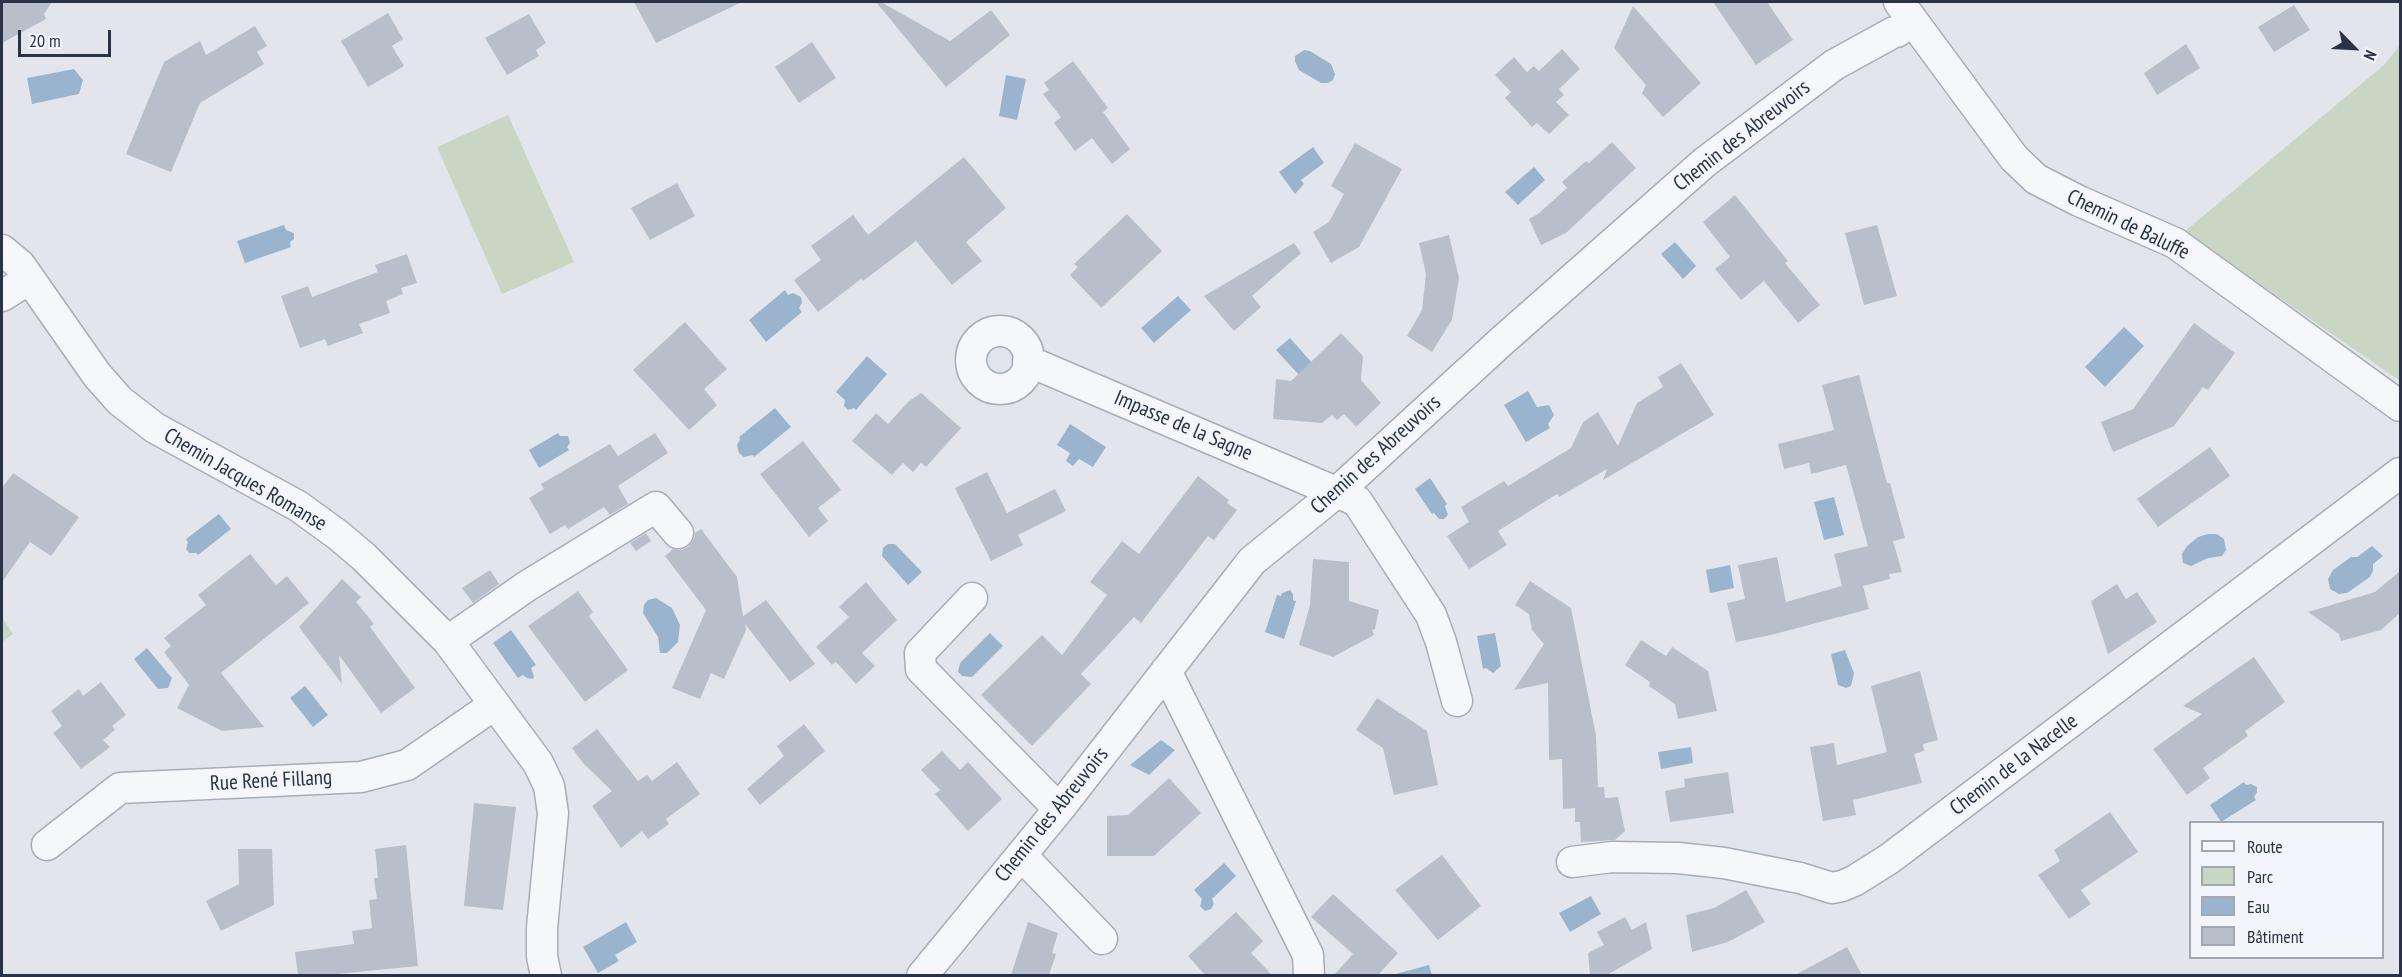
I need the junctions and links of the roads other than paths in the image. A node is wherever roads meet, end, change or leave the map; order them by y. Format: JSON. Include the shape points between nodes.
{"nodes":[{"id":1,"x":1906,"y":11,"type":"edge"},
{"id":2,"x":2,"y":250,"type":"edge"},
{"id":3,"x":29,"y":279,"type":"junction"},
{"id":4,"x":2,"y":296,"type":"edge"},
{"id":5,"x":1028,"y":361,"type":"dead end"},
{"id":6,"x":2400,"y":406,"type":"edge"},
{"id":7,"x":2400,"y":473,"type":"edge"},
{"id":8,"x":1337,"y":492,"type":"junction"},
{"id":9,"x":678,"y":533,"type":"dead end"},
{"id":10,"x":972,"y":598,"type":"dead end"},
{"id":11,"x":448,"y":641,"type":"junction"},
{"id":12,"x":1166,"y":671,"type":"junction"},
{"id":13,"x":1457,"y":700,"type":"dead end"},
{"id":14,"x":494,"y":705,"type":"junction"},
{"id":15,"x":1059,"y":809,"type":"junction"},
{"id":16,"x":47,"y":845,"type":"dead end"},
{"id":17,"x":1021,"y":855,"type":"junction"},
{"id":18,"x":1572,"y":862,"type":"dead end"},
{"id":19,"x":1102,"y":939,"type":"dead end"},
{"id":20,"x":546,"y":975,"type":"edge"},
{"id":21,"x":922,"y":975,"type":"edge"},
{"id":22,"x":1309,"y":975,"type":"edge"}],
"edges":[{"from":1,"to":6,"type":"street","name":"Chemin de Baluffe","via":[[2014,158],[2036,179],[2175,243]]},
{"from":1,"to":8,"type":"street","name":"Chemin des Abreuvoirs","via":[[1897,32],[1834,65],[1705,162]]},
{"from":2,"to":3,"type":"street","name":"Chemin Jacques Romanse"},
{"from":3,"to":4,"type":"street"},
{"from":3,"to":11,"type":"street","name":"Chemin Jacques Romanse","via":[[120,401],[155,428],[298,506],[338,535]]},
{"from":5,"to":8,"type":"street","name":"Impasse de la Sagne"},
{"from":7,"to":18,"type":"street","name":"Chemin de la Nacelle","via":[[1889,859],[1854,881],[1832,888],[1724,863],[1678,858],[1612,857]]},
{"from":8,"to":12,"type":"street","name":"Chemin des Abreuvoirs","via":[[1252,561]]},
{"from":8,"to":13,"type":"street","name":"Impasse de la Sagne","via":[[1357,501],[1431,615]]},
{"from":9,"to":11,"type":"street","via":[[656,507],[527,586]]},
{"from":10,"to":15,"type":"street","via":[[920,653],[921,669]]},
{"from":11,"to":14,"type":"street","name":"Chemin Jacques Romanse"},
{"from":12,"to":15,"type":"street","name":"Chemin des Abreuvoirs"},
{"from":12,"to":22,"type":"street","via":[[1308,956]]},
{"from":14,"to":16,"type":"street","name":"Rue René Fillang","via":[[407,765],[361,777],[120,788]]},
{"from":14,"to":20,"type":"street","name":"Chemin Jacques Romanse","via":[[538,763],[549,786],[553,813],[542,928]]},
{"from":15,"to":17,"type":"street","name":"Chemin des Abreuvoirs"},
{"from":17,"to":19,"type":"street"},
{"from":17,"to":21,"type":"street","name":"Chemin des Abreuvoirs"}]}
